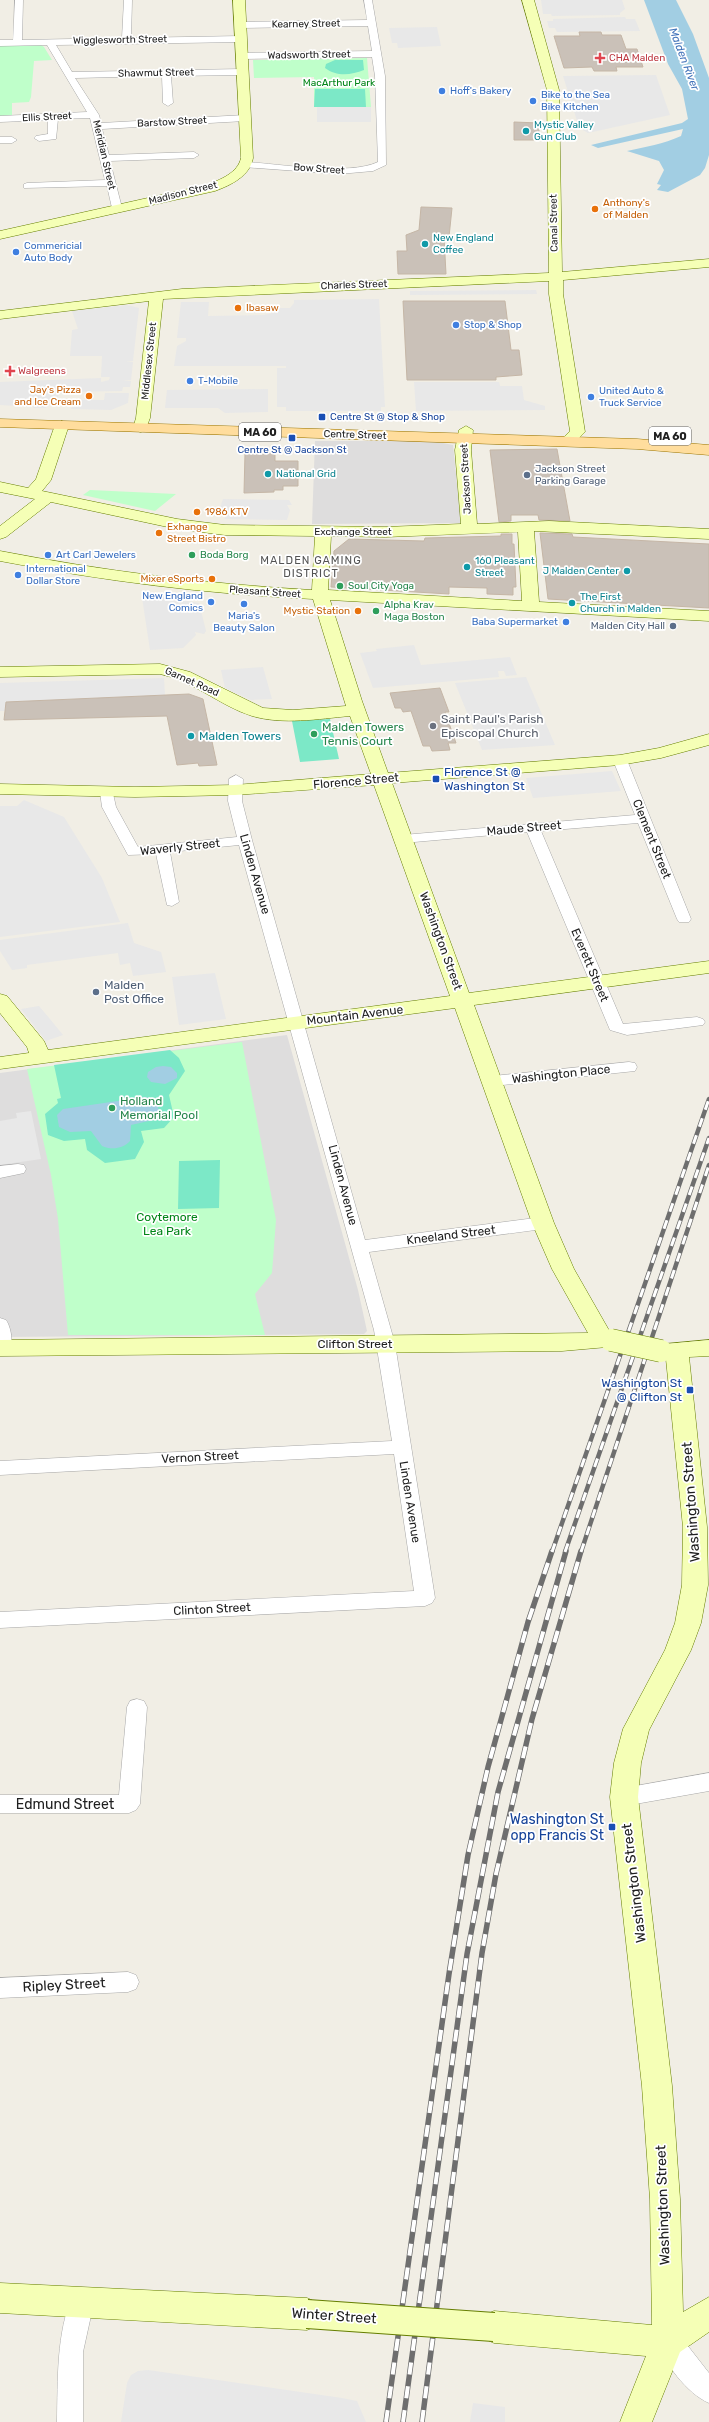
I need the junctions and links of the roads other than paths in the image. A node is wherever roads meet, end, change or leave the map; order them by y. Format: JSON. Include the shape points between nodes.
{"nodes":[{"id":1,"x":20,"y":0,"type":"edge"},
{"id":2,"x":128,"y":0,"type":"edge"},
{"id":3,"x":239,"y":0,"type":"edge"},
{"id":4,"x":368,"y":0,"type":"edge"},
{"id":5,"x":528,"y":0,"type":"edge"},
{"id":6,"x":372,"y":23,"type":"junction"},
{"id":7,"x":240,"y":25,"type":"junction"},
{"id":8,"x":241,"y":39,"type":"junction"},
{"id":9,"x":126,"y":40,"type":"junction"},
{"id":10,"x":49,"y":41,"type":"junction"},
{"id":11,"x":17,"y":42,"type":"junction"},
{"id":12,"x":0,"y":43,"type":"edge"},
{"id":13,"x":376,"y":54,"type":"junction"},
{"id":14,"x":242,"y":56,"type":"junction"},
{"id":15,"x":242,"y":72,"type":"junction"},
{"id":16,"x":166,"y":73,"type":"junction"},
{"id":17,"x":70,"y":75,"type":"junction"},
{"id":18,"x":168,"y":103,"type":"dead end"},
{"id":19,"x":94,"y":114,"type":"junction"},
{"id":20,"x":53,"y":117,"type":"junction"},
{"id":21,"x":245,"y":118,"type":"junction"},
{"id":22,"x":0,"y":119,"type":"edge"},
{"id":23,"x":98,"y":126,"type":"junction"},
{"id":24,"x":39,"y":138,"type":"dead end"},
{"id":25,"x":0,"y":140,"type":"edge"},
{"id":26,"x":12,"y":140,"type":"dead end"},
{"id":27,"x":194,"y":155,"type":"dead end"},
{"id":28,"x":104,"y":158,"type":"junction"},
{"id":29,"x":246,"y":165,"type":"junction"},
{"id":30,"x":110,"y":183,"type":"junction"},
{"id":31,"x":27,"y":186,"type":"dead end"},
{"id":32,"x":117,"y":208,"type":"junction"},
{"id":33,"x":0,"y":235,"type":"edge"},
{"id":34,"x":709,"y":263,"type":"edge"},
{"id":35,"x":555,"y":276,"type":"junction"},
{"id":36,"x":157,"y":295,"type":"junction"},
{"id":37,"x":0,"y":314,"type":"edge"},
{"id":38,"x":0,"y":414,"type":"edge"},
{"id":39,"x":0,"y":423,"type":"edge"},
{"id":40,"x":142,"y":423,"type":"junction"},
{"id":41,"x":62,"y":425,"type":"junction"},
{"id":42,"x":465,"y":434,"type":"junction"},
{"id":43,"x":572,"y":437,"type":"junction"},
{"id":44,"x":709,"y":440,"type":"edge"},
{"id":45,"x":709,"y":450,"type":"edge"},
{"id":46,"x":0,"y":487,"type":"edge"},
{"id":47,"x":40,"y":495,"type":"junction"},
{"id":48,"x":526,"y":526,"type":"junction"},
{"id":49,"x":469,"y":529,"type":"junction"},
{"id":50,"x":323,"y":532,"type":"junction"},
{"id":51,"x":0,"y":534,"type":"edge"},
{"id":52,"x":709,"y":534,"type":"edge"},
{"id":53,"x":0,"y":556,"type":"edge"},
{"id":54,"x":320,"y":596,"type":"junction"},
{"id":55,"x":531,"y":606,"type":"junction"},
{"id":56,"x":709,"y":616,"type":"edge"},
{"id":57,"x":0,"y":672,"type":"edge"},
{"id":58,"x":356,"y":710,"type":"junction"},
{"id":59,"x":709,"y":732,"type":"edge"},
{"id":60,"x":709,"y":739,"type":"edge"},
{"id":61,"x":568,"y":759,"type":"junction"},
{"id":62,"x":620,"y":760,"type":"junction"},
{"id":63,"x":379,"y":773,"type":"junction"},
{"id":64,"x":235,"y":784,"type":"junction"},
{"id":65,"x":8,"y":785,"type":"edge"},
{"id":66,"x":107,"y":792,"type":"junction"},
{"id":67,"x":644,"y":818,"type":"junction"},
{"id":68,"x":532,"y":827,"type":"junction"},
{"id":69,"x":403,"y":839,"type":"junction"},
{"id":70,"x":245,"y":840,"type":"junction"},
{"id":71,"x":162,"y":849,"type":"junction"},
{"id":72,"x":172,"y":902,"type":"dead end"},
{"id":73,"x":684,"y":919,"type":"dead end"},
{"id":74,"x":709,"y":967,"type":"edge"},
{"id":75,"x":599,"y":982,"type":"junction"},
{"id":76,"x":0,"y":1000,"type":"edge"},
{"id":77,"x":463,"y":1001,"type":"junction"},
{"id":78,"x":697,"y":1022,"type":"dead end"},
{"id":79,"x":297,"y":1023,"type":"junction"},
{"id":80,"x":40,"y":1058,"type":"junction"},
{"id":81,"x":0,"y":1063,"type":"edge"},
{"id":82,"x":629,"y":1067,"type":"dead end"},
{"id":83,"x":492,"y":1081,"type":"junction"},
{"id":84,"x":18,"y":1169,"type":"dead end"},
{"id":85,"x":0,"y":1172,"type":"edge"},
{"id":86,"x":543,"y":1223,"type":"junction"},
{"id":87,"x":359,"y":1247,"type":"junction"},
{"id":88,"x":0,"y":1324,"type":"edge"},
{"id":89,"x":607,"y":1340,"type":"junction"},
{"id":90,"x":386,"y":1344,"type":"junction"},
{"id":91,"x":1,"y":1347,"type":"edge"},
{"id":92,"x":709,"y":1348,"type":"edge"},
{"id":93,"x":669,"y":1351,"type":"junction"},
{"id":94,"x":401,"y":1447,"type":"junction"},
{"id":95,"x":0,"y":1468,"type":"edge"},
{"id":96,"x":425,"y":1598,"type":"joint"},
{"id":97,"x":0,"y":1620,"type":"edge"},
{"id":98,"x":137,"y":1707,"type":"dead end"},
{"id":99,"x":709,"y":1782,"type":"edge"},
{"id":100,"x":624,"y":1797,"type":"junction"},
{"id":101,"x":0,"y":1804,"type":"edge"},
{"id":102,"x":128,"y":1982,"type":"dead end"},
{"id":103,"x":0,"y":1988,"type":"edge"},
{"id":104,"x":0,"y":2298,"type":"edge"},
{"id":105,"x":82,"y":2302,"type":"junction"},
{"id":106,"x":709,"y":2313,"type":"edge"},
{"id":107,"x":668,"y":2341,"type":"junction"},
{"id":108,"x":709,"y":2390,"type":"edge"},
{"id":109,"x":70,"y":2422,"type":"edge"},
{"id":110,"x":636,"y":2422,"type":"edge"}],
"edges":[{"from":1,"to":11,"type":"street"},
{"from":2,"to":9,"type":"street"},
{"from":3,"to":7,"type":"street"},
{"from":4,"to":6,"type":"street"},
{"from":5,"to":35,"type":"street","name":"Canal Street","via":[[553,90]]},
{"from":6,"to":7,"type":"street","name":"Kearney Street"},
{"from":6,"to":13,"type":"street"},
{"from":7,"to":8,"type":"street"},
{"from":8,"to":9,"type":"street","name":"Wigglesworth Street"},
{"from":8,"to":14,"type":"street"},
{"from":9,"to":10,"type":"street","name":"Wigglesworth Street"},
{"from":10,"to":11,"type":"street","name":"Wigglesworth Street"},
{"from":10,"to":17,"type":"street","name":"Meridian Street"},
{"from":11,"to":12,"type":"street","name":"Wigglesworth Street"},
{"from":13,"to":14,"type":"street","name":"Wadsworth Street"},
{"from":13,"to":29,"type":"street","name":"Bow Street","via":[[380,76],[384,157],[381,165],[365,170],[332,171]]},
{"from":14,"to":15,"type":"street"},
{"from":15,"to":16,"type":"street","name":"Shawmut Street"},
{"from":15,"to":21,"type":"street"},
{"from":16,"to":17,"type":"street","name":"Shawmut Street"},
{"from":16,"to":18,"type":"street"},
{"from":17,"to":19,"type":"street","name":"Meridian Street"},
{"from":19,"to":20,"type":"street","name":"Ellis Street"},
{"from":19,"to":23,"type":"street","name":"Meridian Street"},
{"from":20,"to":22,"type":"street","name":"Ellis Street"},
{"from":20,"to":24,"type":"street","via":[[54,137]]},
{"from":21,"to":23,"type":"street","name":"Barstow Street"},
{"from":21,"to":29,"type":"street"},
{"from":23,"to":28,"type":"street","name":"Meridian Street"},
{"from":25,"to":26,"type":"street"},
{"from":27,"to":28,"type":"street"},
{"from":28,"to":30,"type":"street","name":"Meridian Street"},
{"from":29,"to":32,"type":"street","name":"Madison Street","via":[[215,186]]},
{"from":30,"to":31,"type":"street"},
{"from":30,"to":32,"type":"street","name":"Meridian Street"},
{"from":32,"to":33,"type":"street","name":"Madison Street"},
{"from":34,"to":35,"type":"street","name":"Charles Street"},
{"from":35,"to":36,"type":"street","name":"Charles Street"},
{"from":35,"to":43,"type":"street","name":"Canal Street"},
{"from":36,"to":37,"type":"street","name":"Charles Street"},
{"from":36,"to":40,"type":"street","name":"Middlesex Street"},
{"from":38,"to":40,"type":"main road","name":"Centre Street","number":"MA 60"},
{"from":39,"to":41,"type":"main road","name":"Centre Street","number":"MA 60"},
{"from":40,"to":41,"type":"main road","name":"Centre Street","number":"MA 60"},
{"from":40,"to":42,"type":"main road","name":"Centre Street","number":"MA 60"},
{"from":41,"to":47,"type":"street"},
{"from":42,"to":43,"type":"main road","name":"Centre Street","number":"MA 60"},
{"from":42,"to":49,"type":"street","name":"Jackson Street","via":[[463,450]]},
{"from":43,"to":44,"type":"main road","name":"Centre Street","number":"MA 60"},
{"from":43,"to":45,"type":"main road","name":"Centre Street","number":"MA 60"},
{"from":46,"to":47,"type":"street","name":"Exchange Street"},
{"from":47,"to":50,"type":"street","name":"Exchange Street","via":[[189,526],[240,531]]},
{"from":47,"to":51,"type":"street"},
{"from":48,"to":49,"type":"street","name":"Exchange Street"},
{"from":48,"to":52,"type":"street","name":"Exchange Street"},
{"from":48,"to":55,"type":"street"},
{"from":49,"to":50,"type":"street","name":"Exchange Street"},
{"from":50,"to":54,"type":"street","name":"Washington Street"},
{"from":53,"to":54,"type":"street","name":"Pleasant Street","via":[[68,570],[145,581]]},
{"from":54,"to":55,"type":"street","name":"Pleasant Street"},
{"from":54,"to":58,"type":"street","name":"Washington Street"},
{"from":55,"to":56,"type":"street","name":"Pleasant Street"},
{"from":57,"to":58,"type":"street","name":"Garnet Road","via":[[160,669],[181,675],[254,710],[270,714]]},
{"from":58,"to":63,"type":"street","name":"Washington Street"},
{"from":59,"to":61,"type":"street","name":"Florence Street","via":[[666,745]]},
{"from":60,"to":62,"type":"street","name":"Florence Street","via":[[661,753]]},
{"from":61,"to":62,"type":"street","name":"Florence Street"},
{"from":61,"to":63,"type":"street","name":"Florence Street"},
{"from":62,"to":67,"type":"street","name":"Clement Street"},
{"from":63,"to":64,"type":"street","name":"Florence Street"},
{"from":63,"to":69,"type":"street","name":"Washington Street"},
{"from":64,"to":65,"type":"street","name":"Florence Street"},
{"from":64,"to":66,"type":"street","name":"Florence Street"},
{"from":64,"to":70,"type":"street","name":"Linden Avenue","via":[[235,802]]},
{"from":65,"to":66,"type":"street","name":"Florence Street"},
{"from":66,"to":71,"type":"street","name":"Waverly Street","via":[[109,807],[132,851]]},
{"from":67,"to":68,"type":"street","name":"Maude Street"},
{"from":67,"to":73,"type":"street","name":"Clement Street"},
{"from":68,"to":69,"type":"street","name":"Maude Street"},
{"from":68,"to":75,"type":"street","name":"Everett Street"},
{"from":69,"to":77,"type":"street","name":"Washington Street"},
{"from":70,"to":71,"type":"street","name":"Waverly Street"},
{"from":70,"to":79,"type":"street","name":"Linden Avenue"},
{"from":71,"to":72,"type":"street"},
{"from":74,"to":75,"type":"street","name":"Mountain Avenue"},
{"from":75,"to":77,"type":"street","name":"Mountain Avenue"},
{"from":75,"to":78,"type":"street","name":"Everett Street","via":[[615,1025],[619,1029]]},
{"from":76,"to":80,"type":"street","via":[[37,1046]]},
{"from":77,"to":79,"type":"street","name":"Mountain Avenue"},
{"from":77,"to":83,"type":"street","name":"Washington Street"},
{"from":79,"to":80,"type":"street","name":"Mountain Avenue"},
{"from":79,"to":87,"type":"street","name":"Linden Avenue"},
{"from":80,"to":81,"type":"street","name":"Mountain Avenue"},
{"from":82,"to":83,"type":"street","name":"Washington Place"},
{"from":83,"to":86,"type":"street","name":"Washington Street"},
{"from":84,"to":85,"type":"street"},
{"from":86,"to":87,"type":"street","name":"Kneeland Street"},
{"from":86,"to":89,"type":"street","name":"Washington Street","via":[[563,1269]]},
{"from":87,"to":90,"type":"street","name":"Linden Avenue"},
{"from":88,"to":91,"type":"street"},
{"from":89,"to":90,"type":"street","name":"Clifton Street","via":[[562,1343]]},
{"from":89,"to":93,"type":"street","name":"Clifton Street","bridge":true},
{"from":90,"to":91,"type":"street","name":"Clifton Street"},
{"from":90,"to":94,"type":"street","name":"Linden Avenue"},
{"from":92,"to":93,"type":"street","name":"Clifton Street"},
{"from":93,"to":100,"type":"street","name":"Washington Street","via":[[695,1521],[696,1566],[693,1597],[688,1624],[680,1645],[636,1729],[628,1756]]},
{"from":94,"to":95,"type":"street","name":"Vernon Street"},
{"from":94,"to":96,"type":"street","name":"Linden Avenue"},
{"from":96,"to":97,"type":"street","name":"Clinton Street"},
{"from":98,"to":101,"type":"street","name":"Edmund Street","via":[[129,1804]]},
{"from":99,"to":100,"type":"street"},
{"from":100,"to":107,"type":"street","name":"Washington Street","via":[[657,2086],[665,2199]]},
{"from":102,"to":103,"type":"street","name":"Ripley Street"},
{"from":104,"to":105,"type":"street","name":"Winter Street"},
{"from":105,"to":107,"type":"street","name":"Winter Street","bridge":true,"via":[[307,2314]]},
{"from":105,"to":109,"type":"street","via":[[71,2352]]},
{"from":106,"to":107,"type":"street"},
{"from":107,"to":108,"type":"street","via":[[693,2375]]},
{"from":107,"to":110,"type":"street","name":"Washington Street"}]}
